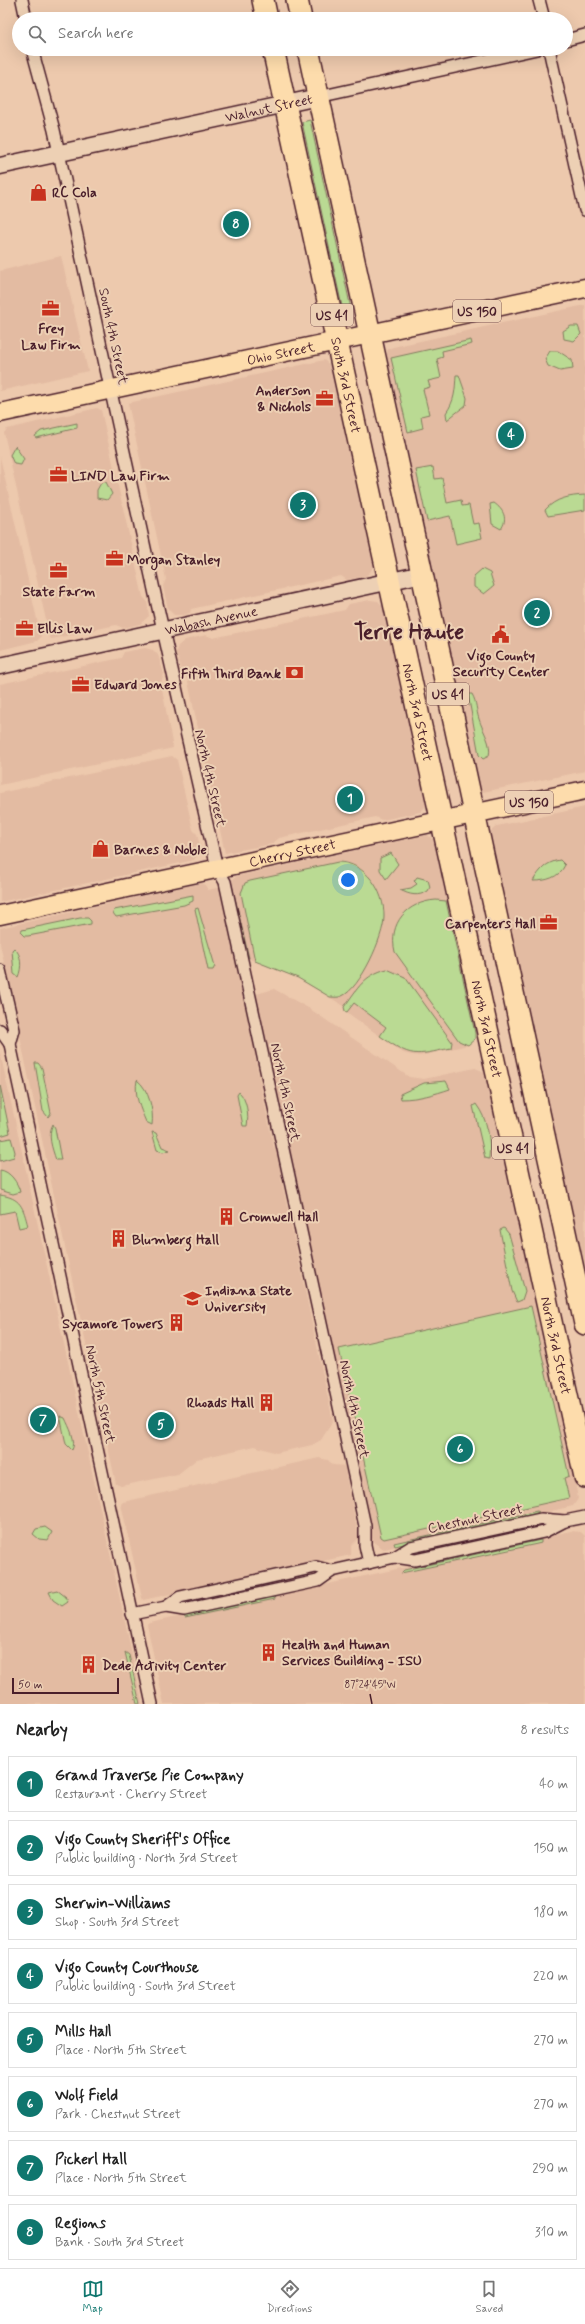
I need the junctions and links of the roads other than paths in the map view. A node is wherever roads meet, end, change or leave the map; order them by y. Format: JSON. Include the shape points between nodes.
{"nodes":[{"id":1,"x":22,"y":0,"type":"edge"},
{"id":2,"x":263,"y":0,"type":"edge"},
{"id":3,"x":297,"y":0,"type":"edge"},
{"id":4,"x":539,"y":0,"type":"edge"},
{"id":5,"x":25,"y":12,"type":"edge"},
{"id":6,"x":266,"y":12,"type":"edge"},
{"id":7,"x":300,"y":12,"type":"edge"},
{"id":8,"x":542,"y":12,"type":"edge"},
{"id":9,"x":585,"y":35,"type":"edge"},
{"id":10,"x":573,"y":38,"type":"edge"},
{"id":11,"x":34,"y":56,"type":"edge"},
{"id":12,"x":275,"y":56,"type":"edge"},
{"id":13,"x":309,"y":56,"type":"edge"},
{"id":14,"x":505,"y":56,"type":"edge"},
{"id":15,"x":551,"y":56,"type":"edge"},
{"id":16,"x":318,"y":97,"type":"junction"},
{"id":17,"x":285,"y":104,"type":"junction"},
{"id":18,"x":59,"y":153,"type":"junction"},
{"id":19,"x":0,"y":166,"type":"edge"},
{"id":20,"x":585,"y":210,"type":"edge"},
{"id":21,"x":585,"y":288,"type":"edge"},
{"id":22,"x":370,"y":334,"type":"junction"},
{"id":23,"x":337,"y":340,"type":"junction"},
{"id":24,"x":110,"y":389,"type":"junction"},
{"id":25,"x":0,"y":413,"type":"edge"},
{"id":26,"x":423,"y":574,"type":"junction"},
{"id":27,"x":390,"y":581,"type":"junction"},
{"id":28,"x":162,"y":630,"type":"junction"},
{"id":29,"x":0,"y":666,"type":"edge"},
{"id":30,"x":585,"y":790,"type":"edge"},
{"id":31,"x":474,"y":813,"type":"junction"},
{"id":32,"x":441,"y":820,"type":"junction"},
{"id":33,"x":216,"y":868,"type":"junction"},
{"id":34,"x":0,"y":915,"type":"edge"},
{"id":35,"x":0,"y":970,"type":"edge"},
{"id":36,"x":0,"y":1030,"type":"edge"},
{"id":37,"x":10,"y":1044,"type":"junction"},
{"id":38,"x":585,"y":1324,"type":"edge"},
{"id":39,"x":585,"y":1477,"type":"edge"},
{"id":40,"x":585,"y":1517,"type":"edge"},
{"id":41,"x":369,"y":1563,"type":"junction"},
{"id":42,"x":132,"y":1614,"type":"junction"},
{"id":43,"x":152,"y":1704,"type":"edge"}],
"edges":[{"from":1,"to":5,"type":"street"},
{"from":2,"to":6,"type":"highway"},
{"from":3,"to":7,"type":"highway"},
{"from":4,"to":8,"type":"street"},
{"from":9,"to":10,"type":"street"},
{"from":11,"to":18,"type":"street","name":"South 4th Street"},
{"from":12,"to":17,"type":"highway","name":"South 3rd Street","number":"US 41"},
{"from":13,"to":16,"type":"highway","number":"US 41"},
{"from":14,"to":16,"type":"street","name":"Walnut Street"},
{"from":15,"to":20,"type":"street"},
{"from":16,"to":17,"type":"street","name":"Walnut Street"},
{"from":16,"to":22,"type":"highway","number":"US 41"},
{"from":17,"to":18,"type":"street","name":"Walnut Street"},
{"from":17,"to":23,"type":"highway","name":"South 3rd Street","number":"US 41"},
{"from":18,"to":19,"type":"street","name":"Walnut Street"},
{"from":18,"to":24,"type":"street","name":"South 4th Street"},
{"from":21,"to":22,"type":"main road","name":"Ohio Street","number":"US 150"},
{"from":22,"to":23,"type":"main road","name":"Ohio Street"},
{"from":22,"to":26,"type":"highway","number":"US 41"},
{"from":23,"to":24,"type":"main road","name":"Ohio Street"},
{"from":23,"to":27,"type":"highway","name":"South 3rd Street","number":"US 41"},
{"from":24,"to":25,"type":"main road","name":"Ohio Street"},
{"from":24,"to":28,"type":"street","name":"South 4th Street"},
{"from":26,"to":27,"type":"street","name":"Wabash Avenue"},
{"from":26,"to":31,"type":"highway","number":"US 41"},
{"from":27,"to":28,"type":"street","name":"Wabash Avenue"},
{"from":27,"to":32,"type":"highway","name":"North 3rd Street","number":"US 41"},
{"from":28,"to":29,"type":"street","name":"Wabash Avenue"},
{"from":28,"to":33,"type":"street","name":"North 4th Street"},
{"from":30,"to":31,"type":"main road","name":"Cherry Street","number":"US 150"},
{"from":31,"to":32,"type":"main road","name":"Cherry Street","number":"US 150"},
{"from":31,"to":38,"type":"highway","number":"US 41"},
{"from":32,"to":33,"type":"main road","name":"Cherry Street"},
{"from":32,"to":39,"type":"highway","name":"North 3rd Street","number":"US 41"},
{"from":33,"to":34,"type":"main road","name":"Cherry Street"},
{"from":33,"to":41,"type":"street","name":"North 4th Street","via":[[225,882],[365,1526],[365,1545]]},
{"from":35,"to":37,"type":"street","name":"North 5th Street","via":[[14,1030]]},
{"from":36,"to":37,"type":"street","name":"North 5th Street"},
{"from":37,"to":42,"type":"street","name":"North 5th Street"},
{"from":40,"to":41,"type":"street","name":"Chestnut Street","via":[[565,1521],[544,1532],[414,1560],[395,1557]]},
{"from":41,"to":42,"type":"street","name":"Chestnut Street","via":[[332,1571],[316,1567],[180,1597],[166,1607]]},
{"from":42,"to":43,"type":"street","name":"North 5th Street"}]}
